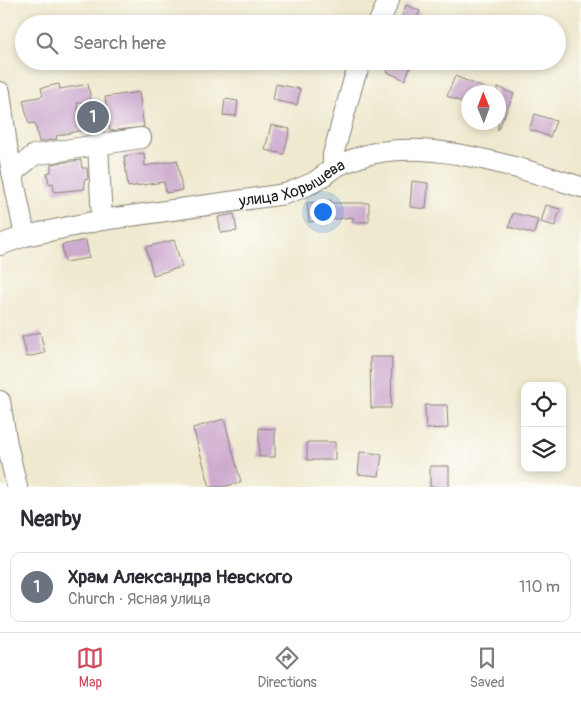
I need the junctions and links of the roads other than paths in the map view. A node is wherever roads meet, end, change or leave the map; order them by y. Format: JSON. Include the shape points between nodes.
{"nodes":[{"id":1,"x":389,"y":0,"type":"edge"},
{"id":2,"x":382,"y":15,"type":"edge"},
{"id":3,"x":358,"y":70,"type":"edge"},
{"id":4,"x":0,"y":92,"type":"edge"},
{"id":5,"x":140,"y":138,"type":"dead end"},
{"id":6,"x":98,"y":145,"type":"junction"},
{"id":7,"x":333,"y":168,"type":"junction"},
{"id":8,"x":12,"y":173,"type":"junction"},
{"id":9,"x":581,"y":187,"type":"edge"},
{"id":10,"x":102,"y":220,"type":"junction"},
{"id":11,"x":25,"y":236,"type":"junction"},
{"id":12,"x":0,"y":245,"type":"edge"},
{"id":13,"x":0,"y":401,"type":"edge"},
{"id":14,"x":17,"y":487,"type":"edge"}],
"edges":[{"from":1,"to":2,"type":"street"},
{"from":3,"to":7,"type":"street","via":[[333,155]]},
{"from":4,"to":8,"type":"street"},
{"from":5,"to":6,"type":"street"},
{"from":6,"to":8,"type":"street","via":[[34,155]]},
{"from":6,"to":10,"type":"street"},
{"from":7,"to":9,"type":"street","name":"улица Хорышева","via":[[371,154],[423,149],[506,164]]},
{"from":7,"to":10,"type":"street","name":"улица Хорышева","via":[[312,184],[285,194]]},
{"from":8,"to":11,"type":"street"},
{"from":10,"to":11,"type":"street","name":"улица Хорышева"},
{"from":11,"to":12,"type":"street","name":"улица Хорышева"},
{"from":13,"to":14,"type":"street"}]}
